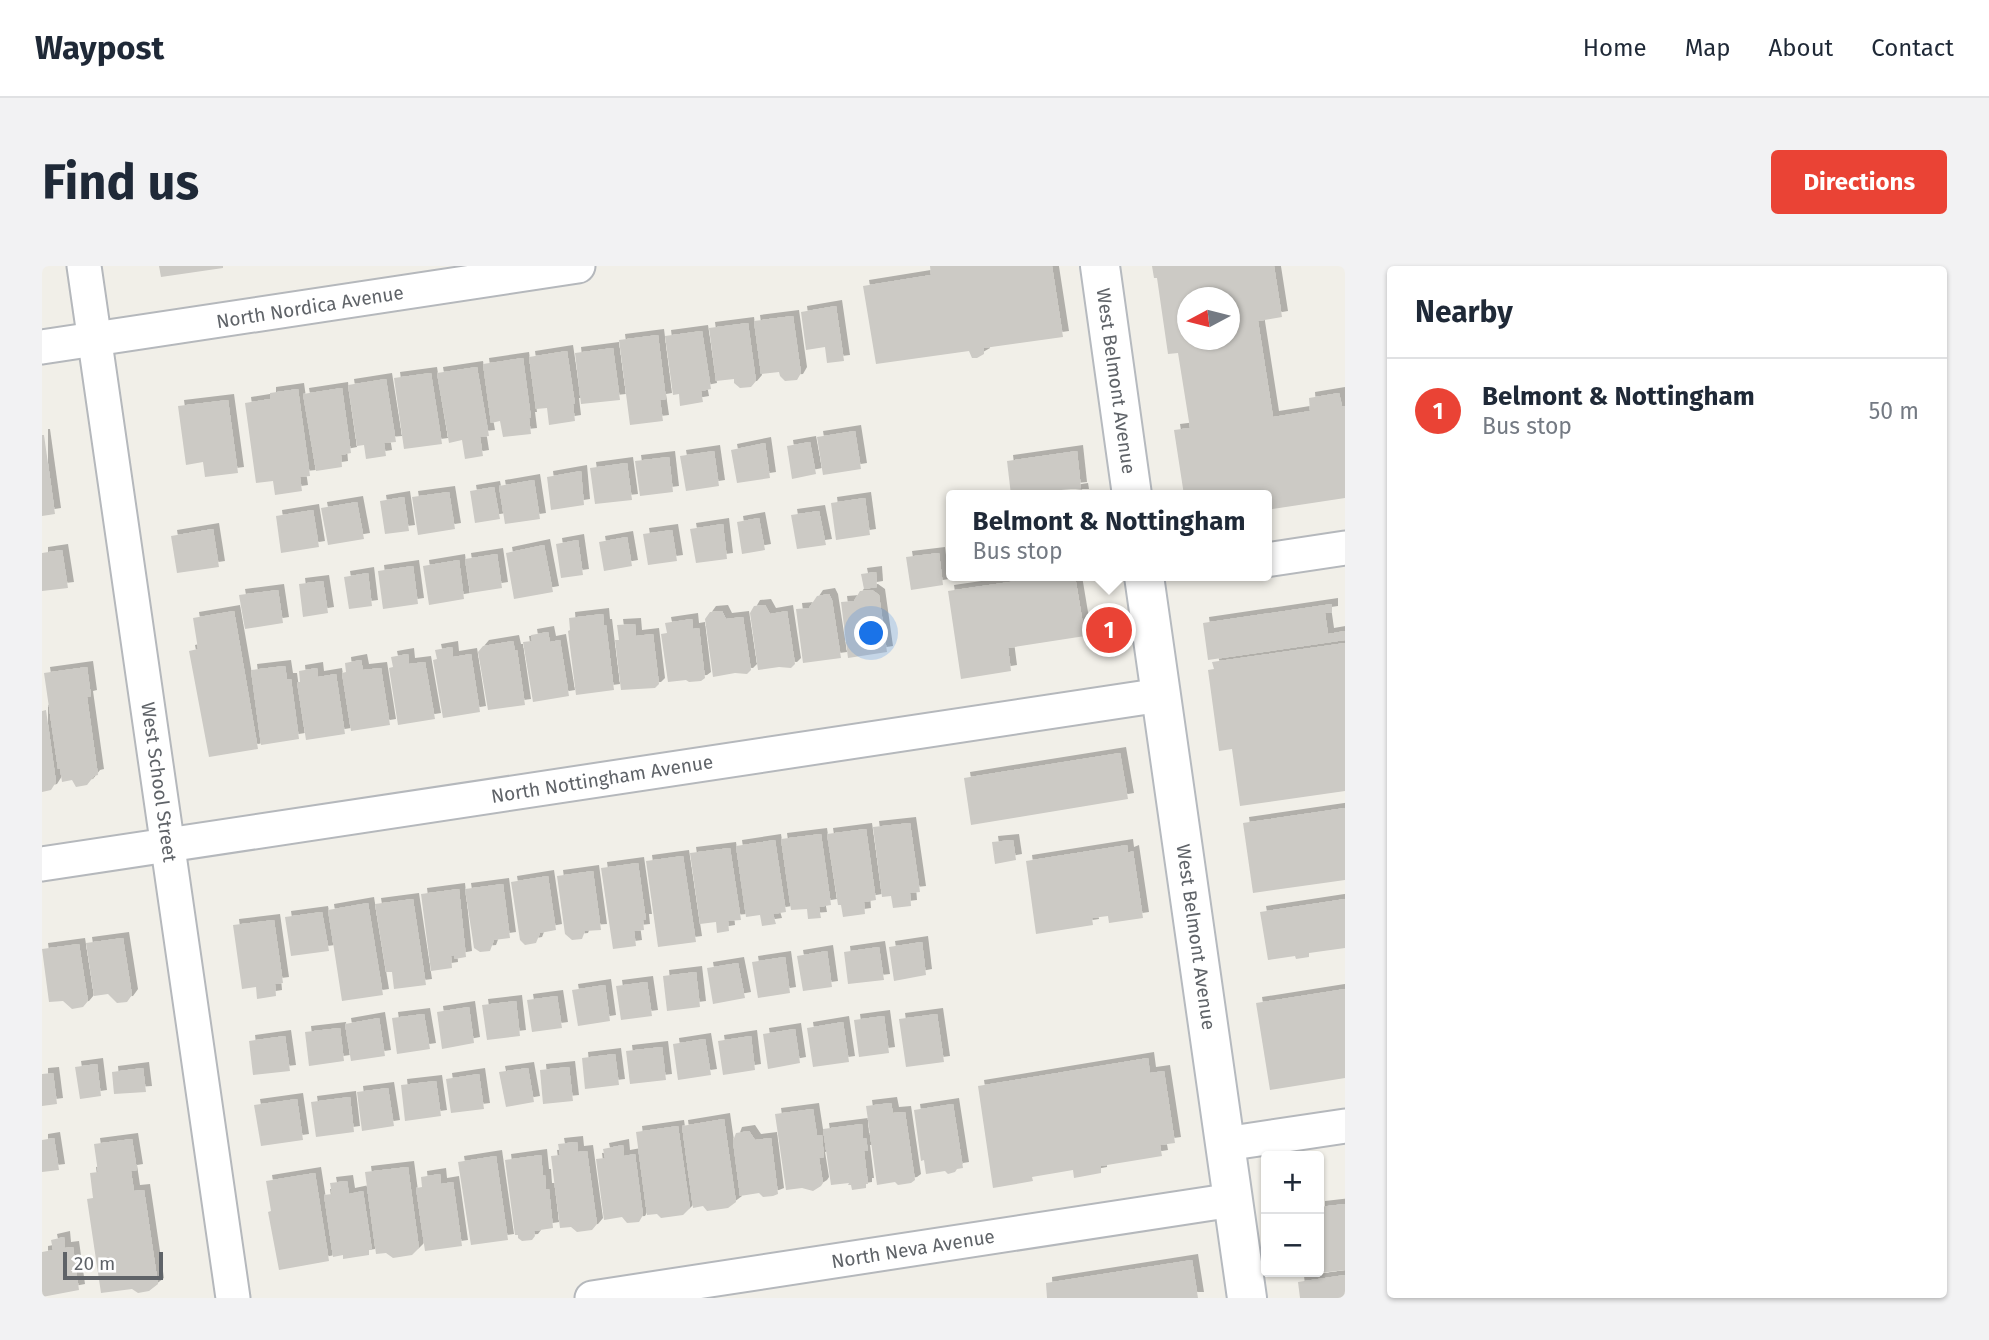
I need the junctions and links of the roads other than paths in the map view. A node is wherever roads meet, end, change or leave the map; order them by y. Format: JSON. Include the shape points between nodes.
{"nodes":[{"id":1,"x":84,"y":266,"type":"edge"},
{"id":2,"x":578,"y":266,"type":"edge"},
{"id":3,"x":1100,"y":266,"type":"edge"},
{"id":4,"x":95,"y":340,"type":"junction"},
{"id":5,"x":42,"y":348,"type":"edge"},
{"id":6,"x":1131,"y":490,"type":"edge"},
{"id":7,"x":1345,"y":548,"type":"edge"},
{"id":8,"x":1272,"y":559,"type":"edge"},
{"id":9,"x":1151,"y":581,"type":"edge"},
{"id":10,"x":1161,"y":695,"type":"junction"},
{"id":11,"x":168,"y":845,"type":"junction"},
{"id":12,"x":42,"y":864,"type":"edge"},
{"id":13,"x":1345,"y":1126,"type":"edge"},
{"id":14,"x":1225,"y":1144,"type":"junction"},
{"id":15,"x":1233,"y":1200,"type":"junction"},
{"id":16,"x":233,"y":1298,"type":"edge"},
{"id":17,"x":593,"y":1298,"type":"edge"},
{"id":18,"x":1247,"y":1298,"type":"edge"}],
"edges":[{"from":1,"to":4,"type":"street","name":"West School Street"},
{"from":2,"to":4,"type":"street","name":"North Nordica Avenue"},
{"from":3,"to":6,"type":"main road","name":"West Belmont Avenue"},
{"from":4,"to":5,"type":"street","name":"North Nordica Avenue"},
{"from":4,"to":11,"type":"street","name":"West School Street"},
{"from":7,"to":8,"type":"street"},
{"from":9,"to":10,"type":"main road","name":"West Belmont Avenue"},
{"from":10,"to":11,"type":"street","name":"North Nottingham Avenue"},
{"from":10,"to":14,"type":"main road","name":"West Belmont Avenue"},
{"from":11,"to":12,"type":"street","name":"North Nottingham Avenue"},
{"from":11,"to":16,"type":"street","name":"West School Street"},
{"from":13,"to":14,"type":"street"},
{"from":14,"to":15,"type":"main road","name":"West Belmont Avenue"},
{"from":15,"to":17,"type":"street","name":"North Neva Avenue"},
{"from":15,"to":18,"type":"main road","name":"West Belmont Avenue"}]}
